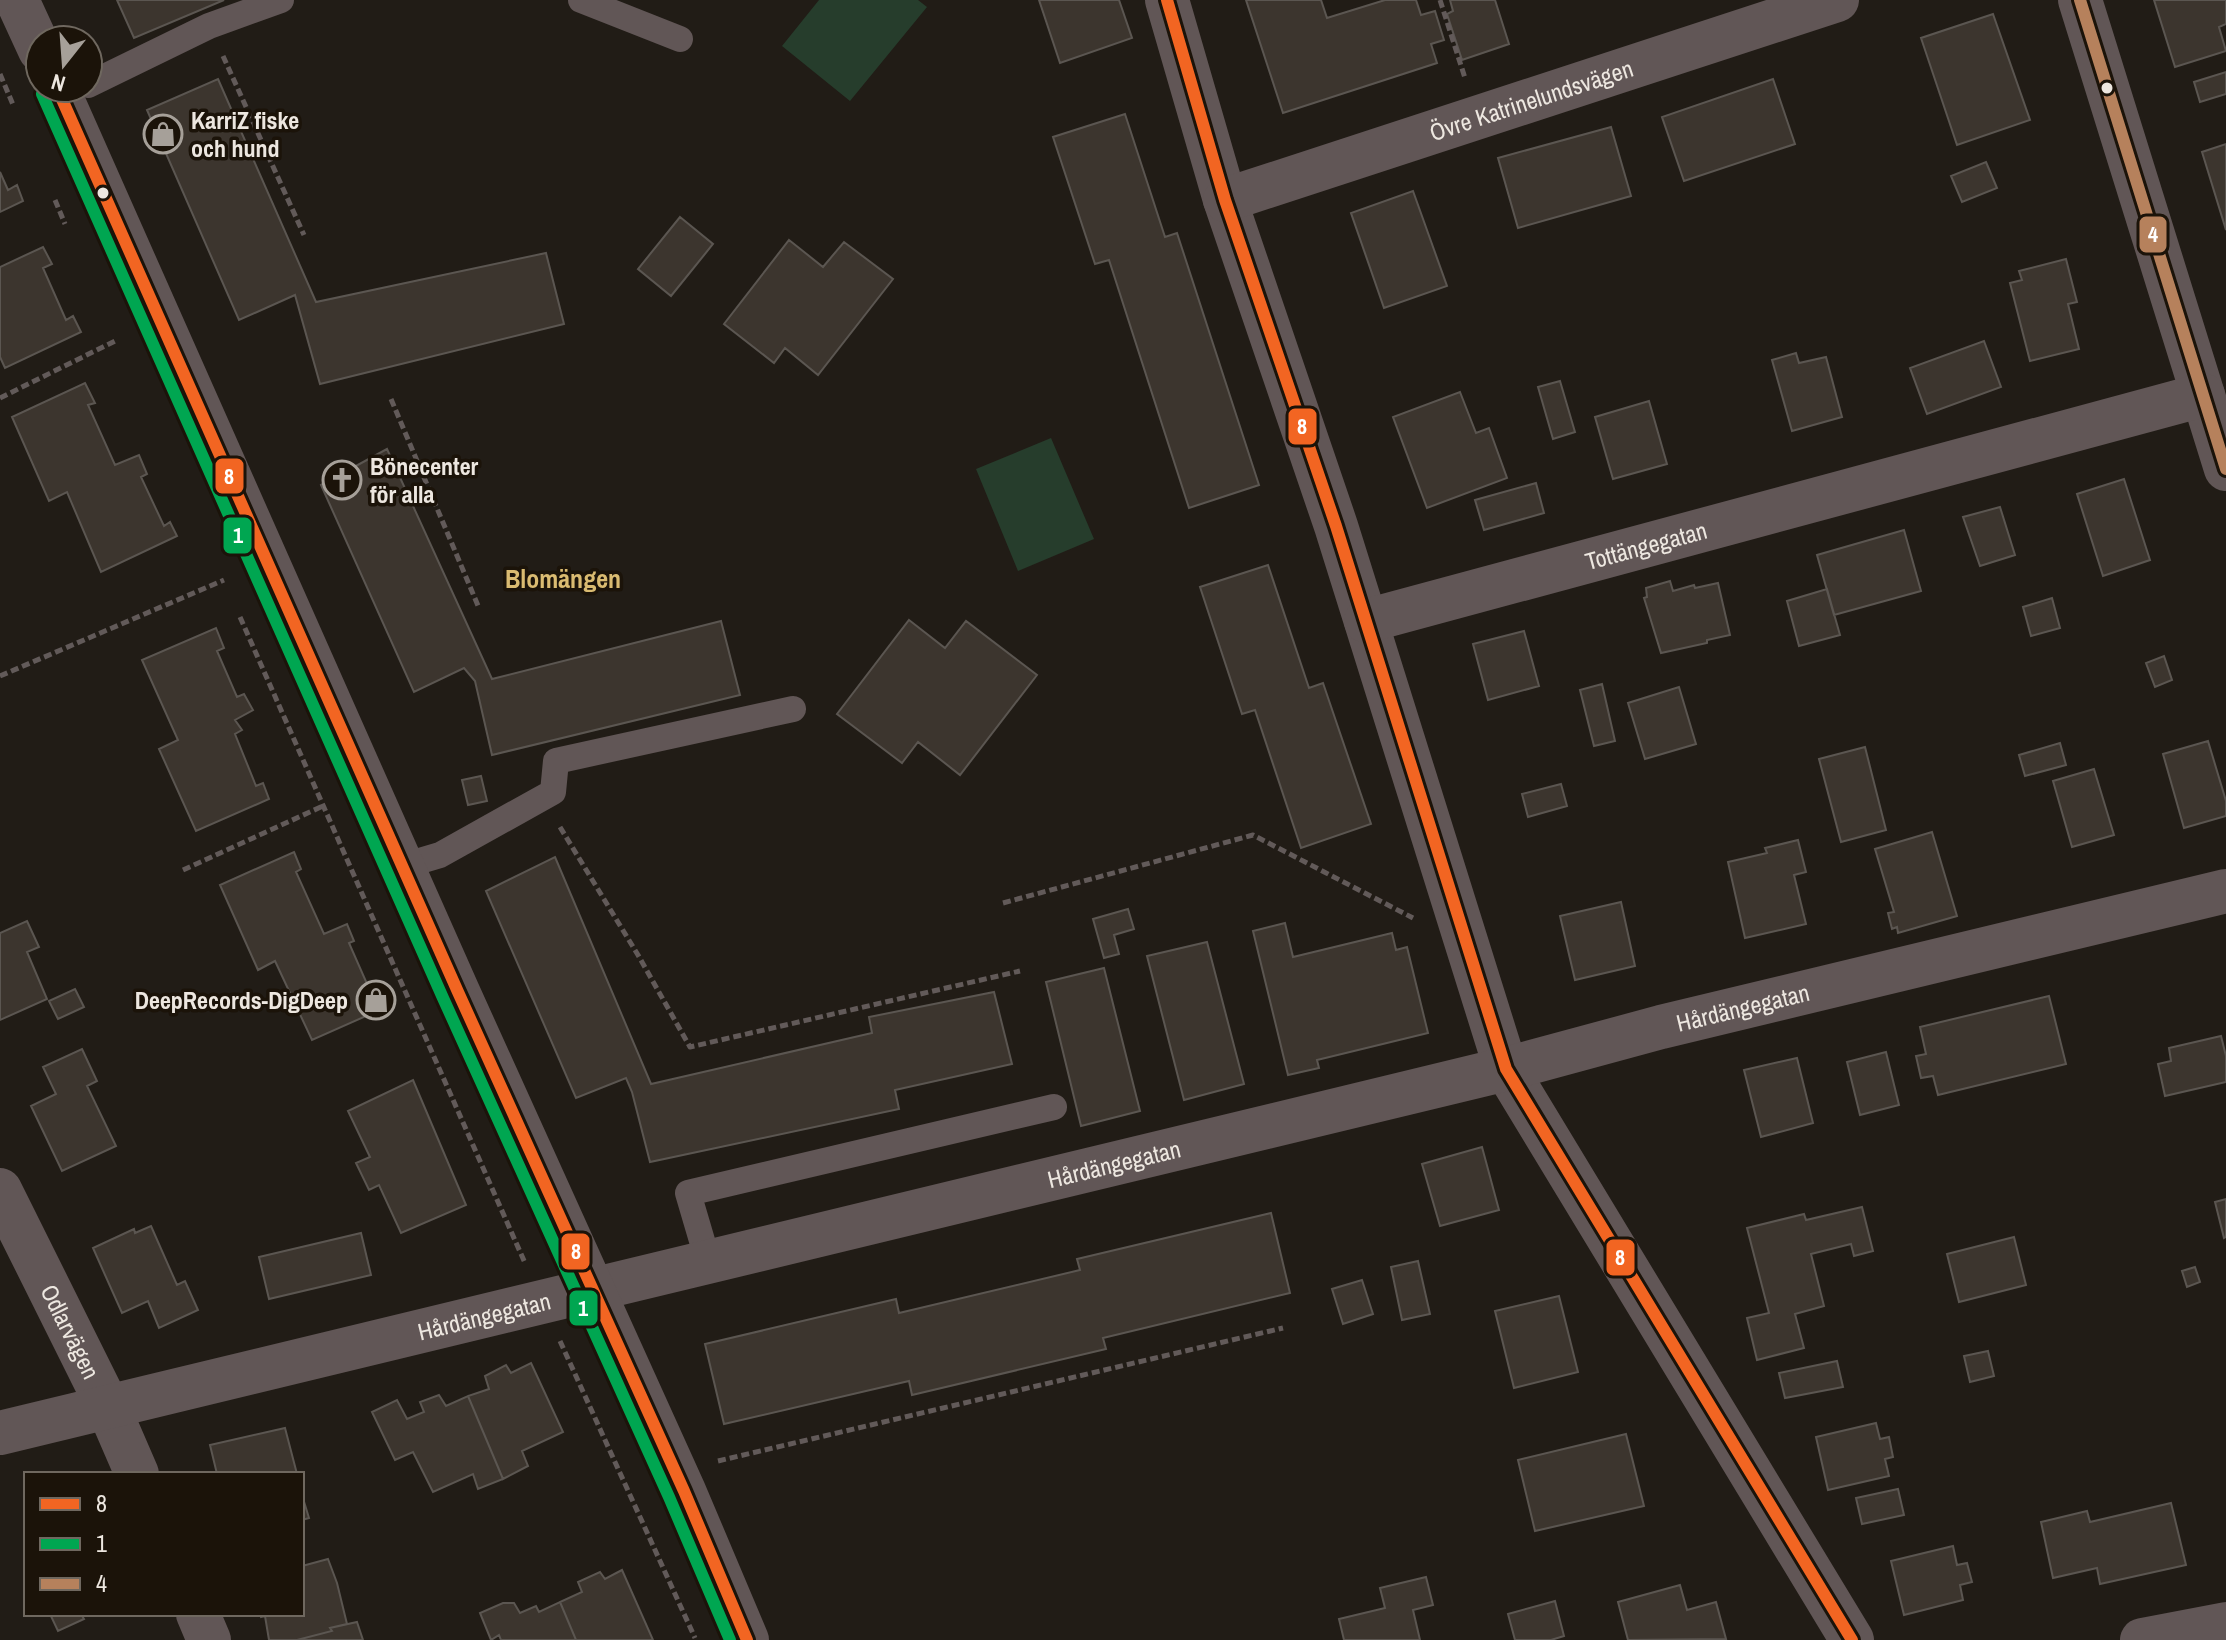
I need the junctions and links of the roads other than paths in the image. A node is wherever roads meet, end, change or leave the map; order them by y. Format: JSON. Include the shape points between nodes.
{"nodes":[{"id":1,"x":17,"y":0,"type":"edge"},
{"id":2,"x":281,"y":0,"type":"edge"},
{"id":3,"x":581,"y":0,"type":"edge"},
{"id":4,"x":1167,"y":0,"type":"edge"},
{"id":5,"x":1837,"y":0,"type":"edge"},
{"id":6,"x":2080,"y":0,"type":"edge"},
{"id":7,"x":28,"y":24,"type":"edge"},
{"id":8,"x":680,"y":39,"type":"dead end"},
{"id":9,"x":104,"y":75,"type":"edge"},
{"id":10,"x":78,"y":104,"type":"edge"},
{"id":11,"x":1225,"y":200,"type":"junction"},
{"id":12,"x":2203,"y":395,"type":"junction"},
{"id":13,"x":2226,"y":469,"type":"edge"},
{"id":14,"x":1366,"y":621,"type":"junction"},
{"id":15,"x":793,"y":709,"type":"dead end"},
{"id":16,"x":403,"y":866,"type":"junction"},
{"id":17,"x":2226,"y":891,"type":"edge"},
{"id":18,"x":1506,"y":1069,"type":"junction"},
{"id":19,"x":1054,"y":1107,"type":"dead end"},
{"id":20,"x":0,"y":1190,"type":"edge"},
{"id":21,"x":708,"y":1261,"type":"junction"},
{"id":22,"x":594,"y":1290,"type":"junction"},
{"id":23,"x":108,"y":1407,"type":"junction"},
{"id":24,"x":0,"y":1433,"type":"edge"},
{"id":25,"x":136,"y":1472,"type":"edge"},
{"id":26,"x":199,"y":1616,"type":"edge"},
{"id":27,"x":2226,"y":1624,"type":"edge"},
{"id":28,"x":209,"y":1640,"type":"edge"},
{"id":29,"x":747,"y":1640,"type":"edge"},
{"id":30,"x":1852,"y":1640,"type":"edge"},
{"id":31,"x":2142,"y":1640,"type":"edge"}],
"edges":[{"from":1,"to":7,"type":"street"},
{"from":2,"to":9,"type":"lane","via":[[209,26]]},
{"from":3,"to":8,"type":"lane"},
{"from":4,"to":11,"type":"street"},
{"from":5,"to":11,"type":"street","name":"Övre Katrinelundsvägen"},
{"from":6,"to":12,"type":"street"},
{"from":10,"to":16,"type":"street"},
{"from":11,"to":14,"type":"street"},
{"from":12,"to":13,"type":"street"},
{"from":12,"to":14,"type":"street","name":"Tottängegatan"},
{"from":14,"to":18,"type":"street"},
{"from":15,"to":16,"type":"lane","via":[[556,761],[553,792],[440,855]]},
{"from":16,"to":22,"type":"street"},
{"from":17,"to":18,"type":"street","name":"Hårdängegatan"},
{"from":18,"to":21,"type":"street","name":"Hårdängegatan"},
{"from":18,"to":30,"type":"street"},
{"from":19,"to":21,"type":"lane","via":[[688,1193]]},
{"from":20,"to":23,"type":"street","name":"Odlarvägen"},
{"from":21,"to":22,"type":"street","name":"Hårdängegatan"},
{"from":22,"to":23,"type":"street","name":"Hårdängegatan"},
{"from":22,"to":29,"type":"street"},
{"from":23,"to":24,"type":"street","name":"Hårdängegatan"},
{"from":23,"to":25,"type":"street","name":"Odlarvägen"},
{"from":26,"to":28,"type":"street"},
{"from":27,"to":31,"type":"street"}]}
